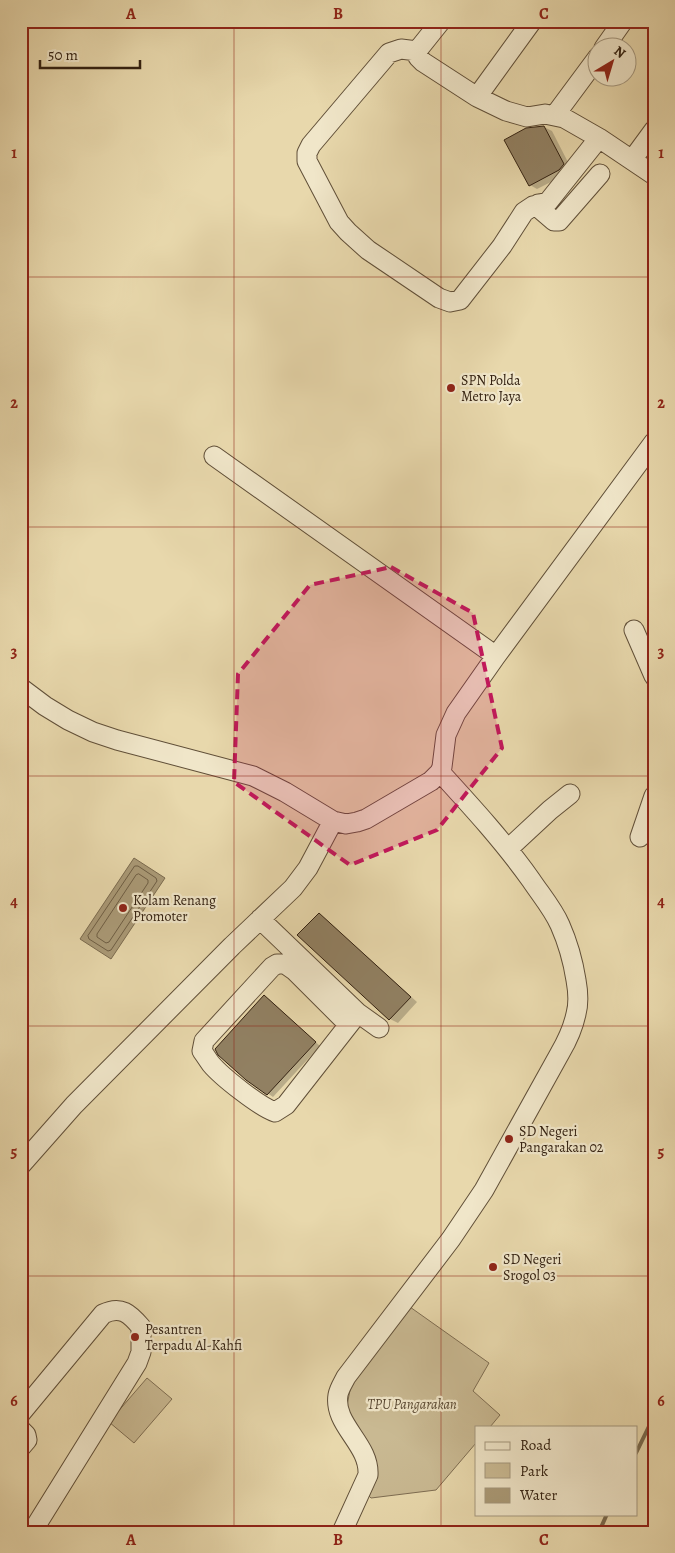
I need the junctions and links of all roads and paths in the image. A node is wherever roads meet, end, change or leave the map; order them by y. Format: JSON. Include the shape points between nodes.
{"nodes":[{"id":1,"x":441,"y":21,"type":"edge"},
{"id":2,"x":532,"y":21,"type":"edge"},
{"id":3,"x":623,"y":21,"type":"edge"},
{"id":4,"x":611,"y":38,"type":"edge"},
{"id":5,"x":416,"y":51,"type":"junction"},
{"id":6,"x":588,"y":70,"type":"edge"},
{"id":7,"x":477,"y":97,"type":"junction"},
{"id":8,"x":555,"y":115,"type":"junction"},
{"id":9,"x":654,"y":130,"type":"edge"},
{"id":10,"x":598,"y":138,"type":"junction"},
{"id":11,"x":632,"y":160,"type":"junction"},
{"id":12,"x":600,"y":174,"type":"dead end"},
{"id":13,"x":654,"y":175,"type":"edge"},
{"id":14,"x":538,"y":204,"type":"junction"},
{"id":15,"x":651,"y":451,"type":"edge"},
{"id":16,"x":214,"y":456,"type":"dead end"},
{"id":17,"x":634,"y":630,"type":"dead end"},
{"id":18,"x":496,"y":656,"type":"junction"},
{"id":19,"x":654,"y":676,"type":"edge"},
{"id":20,"x":21,"y":688,"type":"edge"},
{"id":21,"x":440,"y":772,"type":"junction"},
{"id":22,"x":570,"y":794,"type":"dead end"},
{"id":23,"x":654,"y":796,"type":"edge"},
{"id":24,"x":333,"y":822,"type":"junction"},
{"id":25,"x":640,"y":837,"type":"dead end"},
{"id":26,"x":508,"y":849,"type":"junction"},
{"id":27,"x":260,"y":920,"type":"junction"},
{"id":28,"x":353,"y":1018,"type":"junction"},
{"id":29,"x":379,"y":1028,"type":"dead end"},
{"id":30,"x":21,"y":1165,"type":"edge"},
{"id":31,"x":21,"y":1413,"type":"edge"},
{"id":32,"x":21,"y":1430,"type":"edge"},
{"id":33,"x":21,"y":1447,"type":"edge"},
{"id":34,"x":32,"y":1532,"type":"edge"},
{"id":35,"x":342,"y":1532,"type":"edge"}],
"edges":[{"from":1,"to":5,"type":"street"},
{"from":2,"to":7,"type":"street"},
{"from":3,"to":4,"type":"street"},
{"from":5,"to":7,"type":"street","via":[[423,62]]},
{"from":5,"to":14,"type":"street","via":[[401,49],[389,53],[307,153],[306,161],[339,222],[368,250],[439,298],[450,302],[460,300],[524,212]]},
{"from":6,"to":8,"type":"street"},
{"from":7,"to":8,"type":"street","via":[[527,117]]},
{"from":8,"to":10,"type":"street"},
{"from":9,"to":11,"type":"street"},
{"from":10,"to":11,"type":"street"},
{"from":10,"to":14,"type":"street","via":[[548,202]]},
{"from":11,"to":13,"type":"street"},
{"from":12,"to":14,"type":"street","via":[[559,221],[554,221]]},
{"from":15,"to":18,"type":"street"},
{"from":16,"to":18,"type":"street"},
{"from":17,"to":19,"type":"street"},
{"from":18,"to":21,"type":"street","via":[[450,724]]},
{"from":20,"to":24,"type":"street","via":[[45,706],[93,732],[253,776]]},
{"from":21,"to":24,"type":"street","via":[[431,781],[366,819],[346,824]]},
{"from":21,"to":26,"type":"street"},
{"from":22,"to":26,"type":"street"},
{"from":23,"to":25,"type":"street"},
{"from":24,"to":27,"type":"street","via":[[302,878]]},
{"from":26,"to":35,"type":"street","via":[[559,924],[575,972],[577,1013],[570,1034],[484,1190],[421,1281],[346,1377],[338,1393],[337,1404],[342,1417],[368,1466],[368,1475]]},
{"from":27,"to":28,"type":"street"},
{"from":27,"to":30,"type":"street","via":[[74,1105]]},
{"from":28,"to":28,"type":"street","via":[[286,1104],[275,1112],[248,1095],[202,1051],[204,1041],[277,964],[285,964],[296,971]]},
{"from":28,"to":29,"type":"street"},
{"from":31,"to":34,"type":"street","via":[[103,1314],[119,1310],[132,1316],[141,1327],[141,1352],[137,1363]]},
{"from":32,"to":33,"type":"street","via":[[27,1440]]}]}
